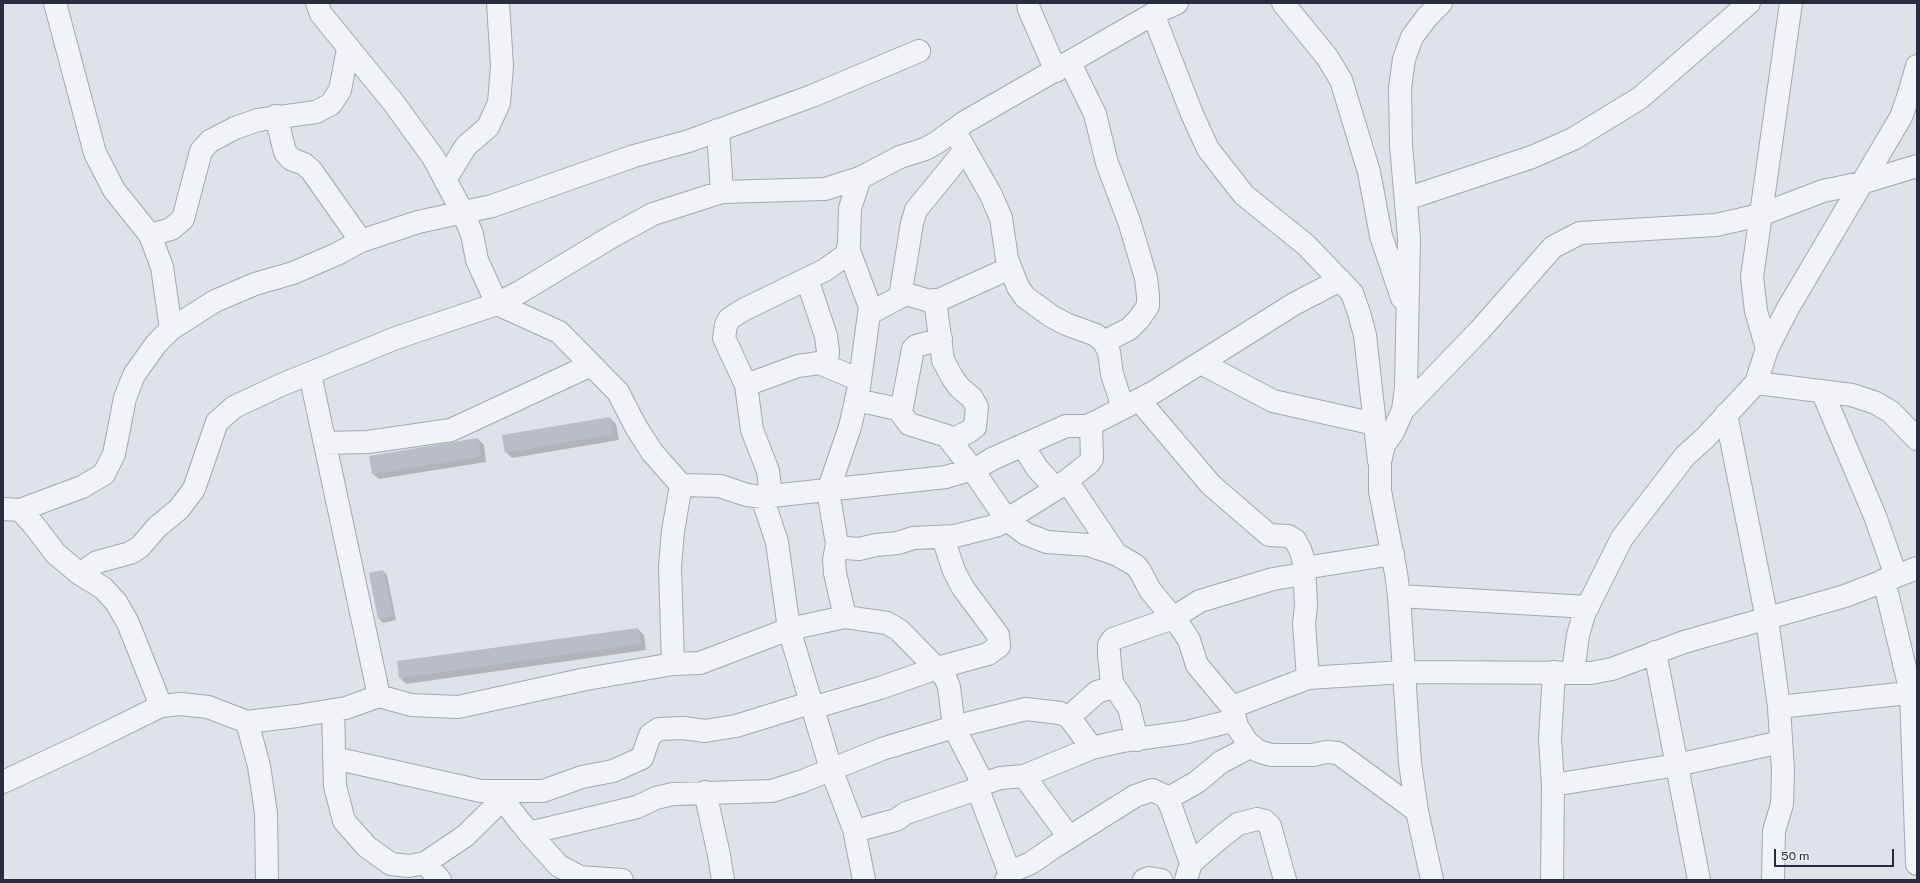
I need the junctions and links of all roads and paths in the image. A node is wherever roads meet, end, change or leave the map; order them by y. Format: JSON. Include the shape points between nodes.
{"nodes":[{"id":1,"x":56,"y":3,"type":"edge"},
{"id":2,"x":317,"y":3,"type":"edge"},
{"id":3,"x":498,"y":3,"type":"edge"},
{"id":4,"x":1028,"y":3,"type":"edge"},
{"id":5,"x":1283,"y":3,"type":"edge"},
{"id":6,"x":1441,"y":3,"type":"edge"},
{"id":7,"x":1749,"y":3,"type":"edge"},
{"id":8,"x":1791,"y":3,"type":"edge"},
{"id":9,"x":1162,"y":8,"type":"edge"},
{"id":10,"x":348,"y":49,"type":"junction"},
{"id":11,"x":919,"y":51,"type":"dead end"},
{"id":12,"x":1917,"y":66,"type":"edge"},
{"id":13,"x":1063,"y":67,"type":"junction"},
{"id":14,"x":276,"y":116,"type":"junction"},
{"id":15,"x":718,"y":130,"type":"junction"},
{"id":16,"x":954,"y":130,"type":"junction"},
{"id":17,"x":965,"y":150,"type":"junction"},
{"id":18,"x":1917,"y":166,"type":"edge"},
{"id":19,"x":860,"y":178,"type":"junction"},
{"id":20,"x":445,"y":180,"type":"junction"},
{"id":21,"x":1861,"y":183,"type":"junction"},
{"id":22,"x":722,"y":192,"type":"junction"},
{"id":23,"x":1406,"y":200,"type":"junction"},
{"id":24,"x":463,"y":213,"type":"junction"},
{"id":25,"x":1760,"y":215,"type":"junction"},
{"id":26,"x":150,"y":236,"type":"junction"},
{"id":27,"x":361,"y":240,"type":"junction"},
{"id":28,"x":848,"y":248,"type":"junction"},
{"id":29,"x":1010,"y":268,"type":"junction"},
{"id":30,"x":807,"y":279,"type":"junction"},
{"id":31,"x":1340,"y":280,"type":"junction"},
{"id":32,"x":900,"y":297,"type":"junction"},
{"id":33,"x":935,"y":300,"type":"junction"},
{"id":34,"x":497,"y":304,"type":"junction"},
{"id":35,"x":870,"y":312,"type":"junction"},
{"id":36,"x":1407,"y":313,"type":"junction"},
{"id":37,"x":171,"y":329,"type":"junction"},
{"id":38,"x":941,"y":339,"type":"junction"},
{"id":39,"x":1104,"y":342,"type":"junction"},
{"id":40,"x":1768,"y":349,"type":"junction"},
{"id":41,"x":1200,"y":363,"type":"junction"},
{"id":42,"x":590,"y":365,"type":"junction"},
{"id":43,"x":826,"y":365,"type":"junction"},
{"id":44,"x":310,"y":374,"type":"junction"},
{"id":45,"x":1756,"y":383,"type":"junction"},
{"id":46,"x":746,"y":385,"type":"junction"},
{"id":47,"x":858,"y":390,"type":"junction"},
{"id":48,"x":1822,"y":391,"type":"junction"},
{"id":49,"x":1131,"y":404,"type":"junction"},
{"id":50,"x":1403,"y":410,"type":"junction"},
{"id":51,"x":901,"y":412,"type":"junction"},
{"id":52,"x":1726,"y":414,"type":"junction"},
{"id":53,"x":1091,"y":424,"type":"junction"},
{"id":54,"x":1375,"y":424,"type":"junction"},
{"id":55,"x":1917,"y":439,"type":"edge"},
{"id":56,"x":951,"y":440,"type":"junction"},
{"id":57,"x":325,"y":443,"type":"junction"},
{"id":58,"x":1023,"y":446,"type":"junction"},
{"id":59,"x":1380,"y":462,"type":"junction"},
{"id":60,"x":972,"y":469,"type":"junction"},
{"id":61,"x":681,"y":485,"type":"junction"},
{"id":62,"x":1062,"y":485,"type":"junction"},
{"id":63,"x":828,"y":491,"type":"junction"},
{"id":64,"x":767,"y":497,"type":"junction"},
{"id":65,"x":11,"y":510,"type":"edge"},
{"id":66,"x":1007,"y":520,"type":"junction"},
{"id":67,"x":943,"y":538,"type":"junction"},
{"id":68,"x":837,"y":544,"type":"junction"},
{"id":69,"x":1116,"y":554,"type":"junction"},
{"id":70,"x":1392,"y":554,"type":"junction"},
{"id":71,"x":1917,"y":568,"type":"edge"},
{"id":72,"x":1304,"y":571,"type":"junction"},
{"id":73,"x":80,"y":574,"type":"junction"},
{"id":74,"x":1890,"y":578,"type":"junction"},
{"id":75,"x":1399,"y":596,"type":"junction"},
{"id":76,"x":1588,"y":607,"type":"junction"},
{"id":77,"x":845,"y":617,"type":"junction"},
{"id":78,"x":1173,"y":618,"type":"junction"},
{"id":79,"x":1767,"y":619,"type":"junction"},
{"id":80,"x":789,"y":629,"type":"junction"},
{"id":81,"x":1655,"y":652,"type":"junction"},
{"id":82,"x":673,"y":664,"type":"junction"},
{"id":83,"x":937,"y":668,"type":"junction"},
{"id":84,"x":1404,"y":672,"type":"junction"},
{"id":85,"x":1564,"y":672,"type":"junction"},
{"id":86,"x":1308,"y":678,"type":"junction"},
{"id":87,"x":1112,"y":683,"type":"junction"},
{"id":88,"x":1914,"y":693,"type":"edge"},
{"id":89,"x":379,"y":696,"type":"junction"},
{"id":90,"x":161,"y":706,"type":"junction"},
{"id":91,"x":811,"y":706,"type":"junction"},
{"id":92,"x":1779,"y":707,"type":"junction"},
{"id":93,"x":333,"y":710,"type":"junction"},
{"id":94,"x":1234,"y":714,"type":"junction"},
{"id":95,"x":1069,"y":717,"type":"junction"},
{"id":96,"x":247,"y":722,"type":"junction"},
{"id":97,"x":954,"y":727,"type":"junction"},
{"id":98,"x":1137,"y":740,"type":"junction"},
{"id":99,"x":1781,"y":742,"type":"junction"},
{"id":100,"x":1252,"y":746,"type":"junction"},
{"id":101,"x":1092,"y":748,"type":"junction"},
{"id":102,"x":334,"y":758,"type":"junction"},
{"id":103,"x":1677,"y":765,"type":"junction"},
{"id":104,"x":831,"y":770,"type":"junction"},
{"id":105,"x":1024,"y":776,"type":"junction"},
{"id":106,"x":3,"y":782,"type":"edge"},
{"id":107,"x":980,"y":785,"type":"junction"},
{"id":108,"x":1553,"y":785,"type":"junction"},
{"id":109,"x":705,"y":792,"type":"junction"},
{"id":110,"x":506,"y":796,"type":"junction"},
{"id":111,"x":1167,"y":799,"type":"junction"},
{"id":112,"x":1417,"y":811,"type":"junction"},
{"id":113,"x":855,"y":831,"type":"junction"},
{"id":114,"x":529,"y":833,"type":"junction"},
{"id":115,"x":1069,"y":837,"type":"junction"},
{"id":116,"x":425,"y":863,"type":"junction"},
{"id":117,"x":1917,"y":864,"type":"edge"},
{"id":118,"x":1189,"y":872,"type":"edge"},
{"id":119,"x":1008,"y":877,"type":"edge"},
{"id":120,"x":1426,"y":878,"type":"edge"},
{"id":121,"x":267,"y":880,"type":"edge"},
{"id":122,"x":440,"y":880,"type":"edge"},
{"id":123,"x":622,"y":880,"type":"edge"},
{"id":124,"x":723,"y":880,"type":"edge"},
{"id":125,"x":864,"y":880,"type":"edge"},
{"id":126,"x":1144,"y":880,"type":"edge"},
{"id":127,"x":1161,"y":880,"type":"edge"},
{"id":128,"x":1284,"y":880,"type":"edge"},
{"id":129,"x":1552,"y":880,"type":"edge"},
{"id":130,"x":1699,"y":880,"type":"edge"},
{"id":131,"x":1773,"y":880,"type":"edge"}],
"edges":[{"from":1,"to":26,"type":"street","via":[[96,153],[114,190]]},
{"from":2,"to":10,"type":"street","via":[[321,14]]},
{"from":3,"to":20,"type":"street","via":[[502,66],[499,103],[488,127],[466,146]]},
{"from":4,"to":13,"type":"street","via":[[1029,9]]},
{"from":5,"to":36,"type":"street","via":[[1327,57],[1341,80],[1369,172],[1381,236]]},
{"from":6,"to":23,"type":"street","via":[[1412,37],[1404,59],[1400,88],[1401,145]]},
{"from":7,"to":23,"type":"street","via":[[1640,98],[1573,139],[1532,157]]},
{"from":8,"to":25,"type":"street"},
{"from":9,"to":13,"type":"street"},
{"from":9,"to":31,"type":"street","via":[[1190,109],[1208,149],[1244,195],[1306,245]]},
{"from":10,"to":14,"type":"street","via":[[340,90],[331,104],[316,112]]},
{"from":10,"to":20,"type":"street","via":[[393,102],[433,157]]},
{"from":11,"to":15,"type":"street","via":[[812,96]]},
{"from":12,"to":21,"type":"street","via":[[1901,117]]},
{"from":13,"to":16,"type":"street"},
{"from":13,"to":39,"type":"street","via":[[1095,114],[1107,164],[1129,221],[1146,278],[1148,306],[1129,329]]},
{"from":14,"to":26,"type":"street","via":[[235,128],[210,141],[201,151],[183,219],[171,229]]},
{"from":14,"to":27,"type":"street","via":[[285,152],[291,159],[311,170]]},
{"from":15,"to":22,"type":"street"},
{"from":15,"to":24,"type":"street","via":[[634,156],[492,206]]},
{"from":16,"to":17,"type":"street"},
{"from":16,"to":19,"type":"street","via":[[925,149],[900,157]]},
{"from":17,"to":29,"type":"street","via":[[1001,218]]},
{"from":17,"to":32,"type":"street","via":[[916,210]]},
{"from":18,"to":21,"type":"street"},
{"from":19,"to":22,"type":"street","via":[[825,189]]},
{"from":19,"to":28,"type":"street","via":[[850,208]]},
{"from":20,"to":24,"type":"street"},
{"from":21,"to":25,"type":"street","via":[[1823,191]]},
{"from":21,"to":40,"type":"street","via":[[1788,308]]},
{"from":22,"to":34,"type":"street","via":[[653,214]]},
{"from":23,"to":36,"type":"street","via":[[1409,238]]},
{"from":24,"to":27,"type":"street","via":[[418,222]]},
{"from":24,"to":34,"type":"street","via":[[472,234],[478,260]]},
{"from":25,"to":40,"type":"street","via":[[1752,277],[1756,312]]},
{"from":25,"to":50,"type":"street","via":[[1716,225],[1580,233],[1567,239],[1553,247],[1480,330]]},
{"from":26,"to":37,"type":"street","via":[[162,267]]},
{"from":27,"to":37,"type":"street","via":[[337,254],[293,273],[255,284],[215,301]]},
{"from":28,"to":30,"type":"street","via":[[841,260]]},
{"from":28,"to":35,"type":"street","via":[[867,296]]},
{"from":29,"to":33,"type":"street"},
{"from":29,"to":39,"type":"street","via":[[1025,297],[1066,324],[1096,335]]},
{"from":30,"to":43,"type":"street","via":[[826,336]]},
{"from":30,"to":46,"type":"street","via":[[729,319],[724,338]]},
{"from":31,"to":41,"type":"street","via":[[1294,304]]},
{"from":31,"to":54,"type":"street","via":[[1352,294],[1360,313],[1365,335]]},
{"from":32,"to":33,"type":"street","via":[[906,294]]},
{"from":32,"to":35,"type":"street"},
{"from":33,"to":38,"type":"street"},
{"from":34,"to":42,"type":"street","via":[[559,332]]},
{"from":34,"to":44,"type":"street","via":[[396,338]]},
{"from":35,"to":47,"type":"street"},
{"from":36,"to":50,"type":"street","via":[[1406,387]]},
{"from":37,"to":65,"type":"street","via":[[156,344],[134,375],[125,398],[114,454],[104,474],[82,487]]},
{"from":38,"to":51,"type":"street","via":[[913,349]]},
{"from":38,"to":56,"type":"street","via":[[946,368],[977,407],[975,427]]},
{"from":39,"to":49,"type":"street","via":[[1109,352],[1112,374]]},
{"from":40,"to":45,"type":"street"},
{"from":41,"to":49,"type":"street"},
{"from":41,"to":54,"type":"street","via":[[1274,401]]},
{"from":42,"to":57,"type":"street","via":[[451,430],[368,442]]},
{"from":42,"to":61,"type":"street","via":[[618,392],[652,452]]},
{"from":43,"to":46,"type":"street","via":[[819,363],[798,366]]},
{"from":43,"to":47,"type":"street"},
{"from":44,"to":57,"type":"street"},
{"from":44,"to":73,"type":"street","via":[[234,407],[217,422],[194,489],[179,509],[140,547],[130,553],[96,562]]},
{"from":45,"to":48,"type":"street"},
{"from":45,"to":52,"type":"street"},
{"from":46,"to":64,"type":"street","via":[[752,430],[768,471]]},
{"from":47,"to":51,"type":"street"},
{"from":47,"to":63,"type":"street","via":[[850,427]]},
{"from":48,"to":55,"type":"street","via":[[1852,395],[1876,403],[1891,412]]},
{"from":48,"to":74,"type":"street","via":[[1875,516]]},
{"from":49,"to":53,"type":"street"},
{"from":49,"to":72,"type":"street","via":[[1212,485],[1269,535],[1293,537],[1300,549]]},
{"from":50,"to":59,"type":"street","via":[[1384,445]]},
{"from":51,"to":56,"type":"street","via":[[910,424]]},
{"from":52,"to":76,"type":"street","via":[[1685,456],[1626,533]]},
{"from":52,"to":79,"type":"street"},
{"from":53,"to":58,"type":"street","via":[[1066,426]]},
{"from":53,"to":62,"type":"street","via":[[1092,459]]},
{"from":54,"to":59,"type":"street"},
{"from":56,"to":60,"type":"street"},
{"from":57,"to":89,"type":"street"},
{"from":58,"to":60,"type":"street"},
{"from":58,"to":62,"type":"street","via":[[1037,468]]},
{"from":59,"to":70,"type":"street","via":[[1380,491]]},
{"from":60,"to":63,"type":"street","via":[[946,477]]},
{"from":60,"to":66,"type":"street"},
{"from":61,"to":64,"type":"street","via":[[720,486],[747,495]]},
{"from":61,"to":82,"type":"street","via":[[670,567]]},
{"from":62,"to":66,"type":"street"},
{"from":62,"to":69,"type":"street"},
{"from":63,"to":64,"type":"street"},
{"from":63,"to":68,"type":"street"},
{"from":64,"to":80,"type":"street","via":[[777,542]]},
{"from":65,"to":73,"type":"street","via":[[33,524],[56,554]]},
{"from":66,"to":67,"type":"street","via":[[998,525]]},
{"from":66,"to":69,"type":"street","via":[[1026,534],[1047,542],[1089,545]]},
{"from":67,"to":68,"type":"street","via":[[913,538],[859,550]]},
{"from":67,"to":83,"type":"street","via":[[954,571],[963,588],[998,635],[999,646],[988,654]]},
{"from":68,"to":77,"type":"street","via":[[834,560]]},
{"from":69,"to":78,"type":"street","via":[[1140,571],[1150,590]]},
{"from":70,"to":72,"type":"street"},
{"from":70,"to":75,"type":"street"},
{"from":71,"to":74,"type":"street"},
{"from":72,"to":78,"type":"street","via":[[1200,601]]},
{"from":72,"to":86,"type":"street"},
{"from":73,"to":90,"type":"street","via":[[103,588],[116,602],[128,623]]},
{"from":74,"to":79,"type":"street","via":[[1845,596]]},
{"from":74,"to":88,"type":"street"},
{"from":75,"to":76,"type":"street"},
{"from":75,"to":84,"type":"street"},
{"from":76,"to":85,"type":"street"},
{"from":77,"to":80,"type":"street"},
{"from":77,"to":83,"type":"street","via":[[886,623],[898,630]]},
{"from":78,"to":87,"type":"street","via":[[1113,639],[1109,645]]},
{"from":78,"to":94,"type":"street","via":[[1188,640],[1197,665]]},
{"from":79,"to":81,"type":"street"},
{"from":79,"to":92,"type":"street"},
{"from":80,"to":82,"type":"street","via":[[700,663]]},
{"from":80,"to":91,"type":"street"},
{"from":81,"to":85,"type":"street","via":[[1612,669],[1591,673]]},
{"from":81,"to":103,"type":"street"},
{"from":82,"to":89,"type":"street","via":[[586,679],[458,707],[411,705]]},
{"from":83,"to":91,"type":"street","via":[[880,688]]},
{"from":83,"to":97,"type":"street","via":[[949,687]]},
{"from":84,"to":85,"type":"street"},
{"from":84,"to":86,"type":"street"},
{"from":84,"to":112,"type":"street","via":[[1410,763]]},
{"from":85,"to":108,"type":"street","via":[[1550,738]]},
{"from":86,"to":94,"type":"street"},
{"from":87,"to":95,"type":"street","via":[[1110,688],[1097,692]]},
{"from":87,"to":98,"type":"street","via":[[1129,708]]},
{"from":88,"to":92,"type":"street"},
{"from":88,"to":117,"type":"street"},
{"from":89,"to":93,"type":"street"},
{"from":90,"to":96,"type":"street","via":[[182,704],[208,707]]},
{"from":90,"to":106,"type":"street"},
{"from":91,"to":104,"type":"street"},
{"from":91,"to":110,"type":"street","via":[[736,726],[705,731],[683,728],[659,729],[650,735],[642,758],[613,771],[582,777],[543,791]]},
{"from":92,"to":99,"type":"street"},
{"from":93,"to":96,"type":"street"},
{"from":93,"to":102,"type":"street"},
{"from":94,"to":98,"type":"street","via":[[1187,732]]},
{"from":94,"to":100,"type":"street","via":[[1241,732]]},
{"from":95,"to":97,"type":"street","via":[[1060,713],[1026,709]]},
{"from":95,"to":101,"type":"street"},
{"from":96,"to":121,"type":"street","via":[[259,766],[266,813]]},
{"from":97,"to":104,"type":"street","via":[[882,749]]},
{"from":97,"to":107,"type":"street"},
{"from":98,"to":101,"type":"street"},
{"from":99,"to":103,"type":"street"},
{"from":99,"to":131,"type":"street","via":[[1782,804],[1774,831]]},
{"from":100,"to":111,"type":"street","via":[[1221,762],[1197,782]]},
{"from":100,"to":112,"type":"street","via":[[1271,756],[1338,753]]},
{"from":101,"to":105,"type":"street"},
{"from":102,"to":110,"type":"street"},
{"from":102,"to":116,"type":"street","via":[[335,786],[344,821],[367,847],[392,864],[409,866]]},
{"from":103,"to":108,"type":"street"},
{"from":103,"to":130,"type":"street"},
{"from":104,"to":109,"type":"street","via":[[772,791]]},
{"from":104,"to":113,"type":"street"},
{"from":105,"to":107,"type":"street","via":[[1000,778]]},
{"from":105,"to":115,"type":"street"},
{"from":107,"to":113,"type":"street","via":[[971,792],[906,813],[896,820]]},
{"from":107,"to":119,"type":"street"},
{"from":108,"to":129,"type":"street"},
{"from":109,"to":114,"type":"street","via":[[673,794],[656,798],[637,807]]},
{"from":109,"to":124,"type":"street"},
{"from":110,"to":114,"type":"street"},
{"from":110,"to":116,"type":"street","via":[[466,836]]},
{"from":111,"to":115,"type":"street","via":[[1152,790],[1135,796]]},
{"from":111,"to":118,"type":"street"},
{"from":112,"to":120,"type":"street"},
{"from":113,"to":125,"type":"street"},
{"from":114,"to":123,"type":"street","via":[[559,866],[566,870],[580,877]]},
{"from":115,"to":119,"type":"street"},
{"from":116,"to":122,"type":"street"},
{"from":118,"to":128,"type":"street","via":[[1220,838],[1238,824],[1257,819],[1270,826]]},
{"from":126,"to":127,"type":"street"}]}
